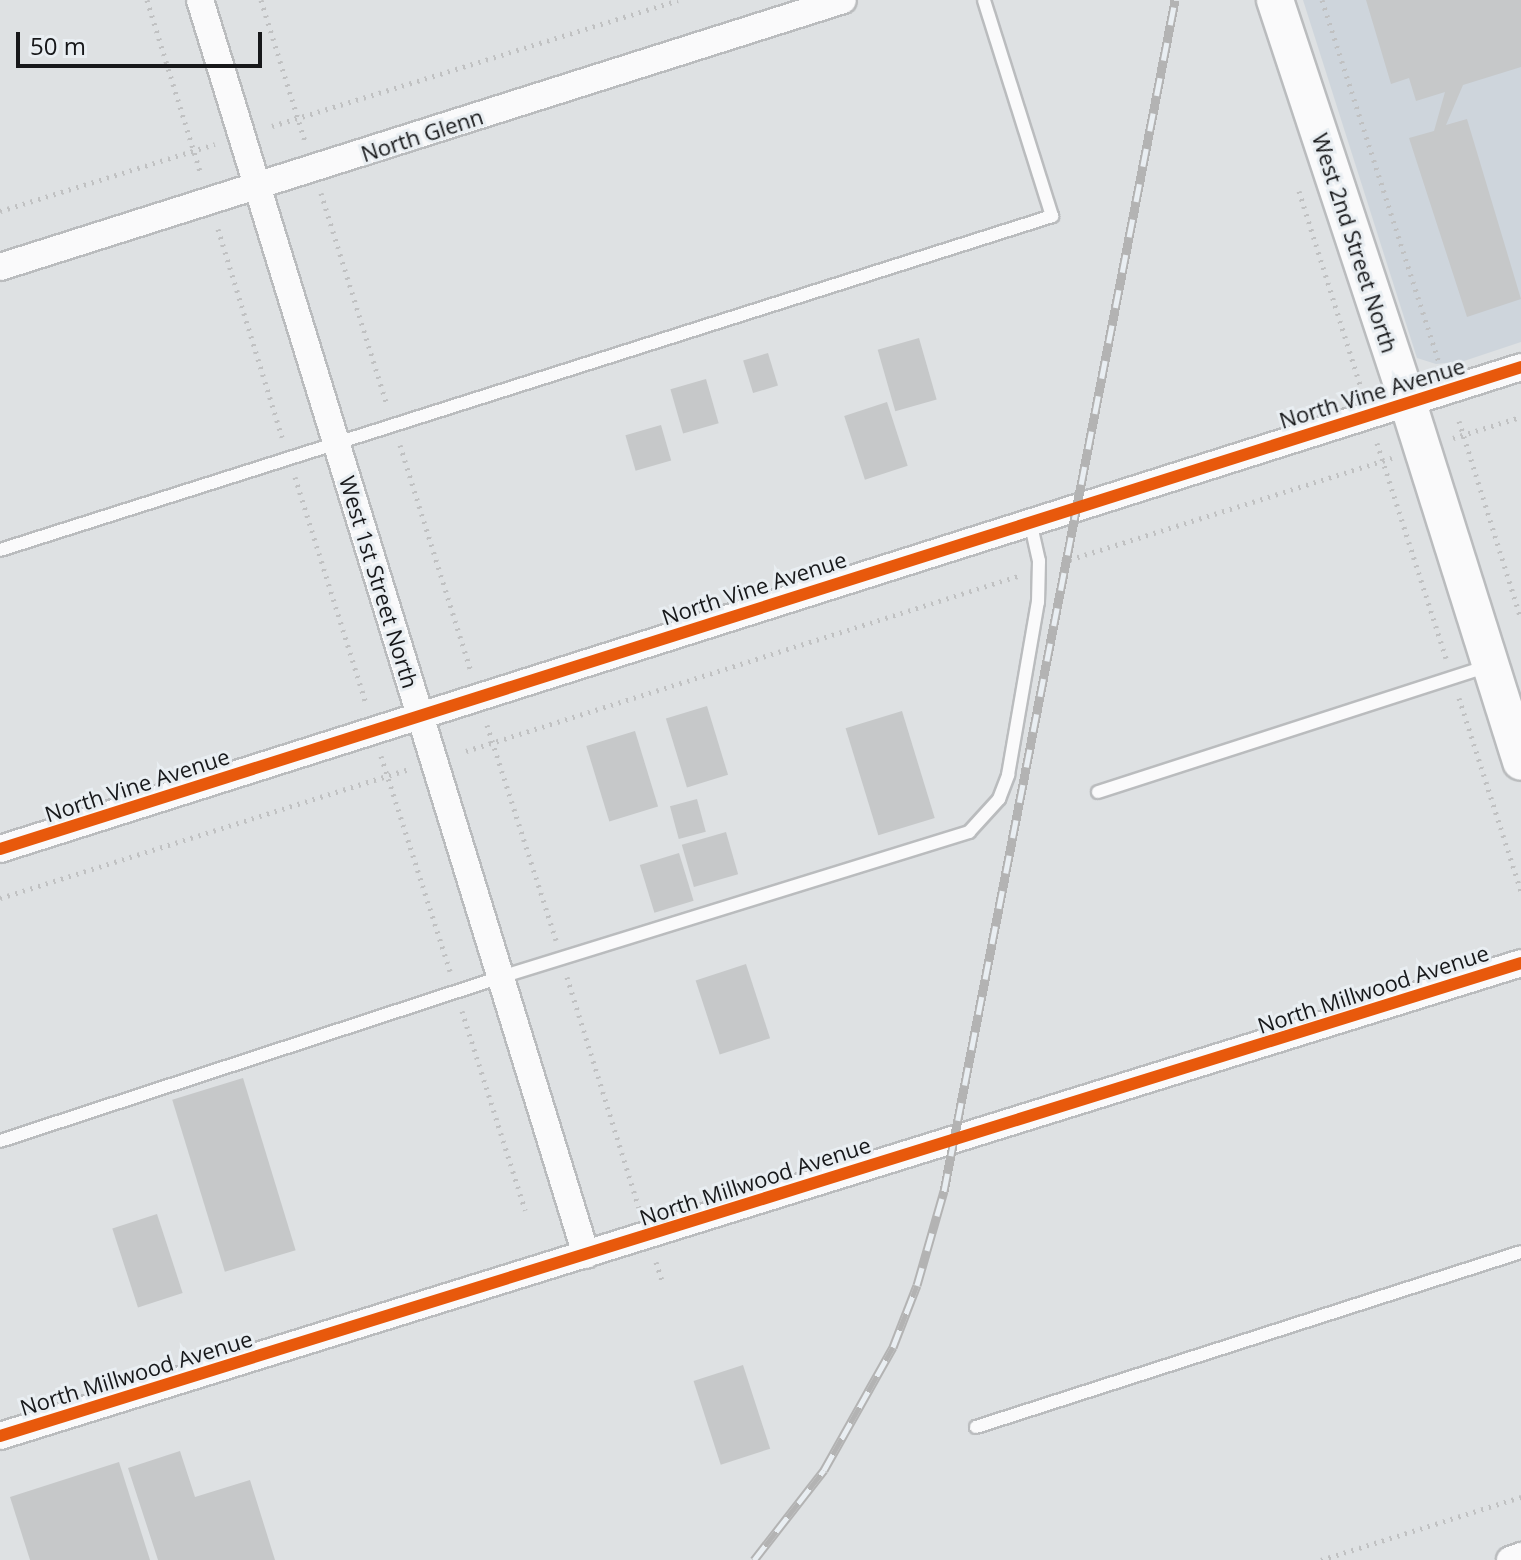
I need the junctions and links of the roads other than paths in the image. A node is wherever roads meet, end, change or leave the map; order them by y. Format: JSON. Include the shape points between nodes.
{"nodes":[{"id":1,"x":200,"y":0,"type":"edge"},
{"id":2,"x":843,"y":0,"type":"edge"},
{"id":3,"x":984,"y":0,"type":"edge"},
{"id":4,"x":1275,"y":0,"type":"edge"},
{"id":5,"x":258,"y":187,"type":"junction"},
{"id":6,"x":0,"y":267,"type":"edge"},
{"id":7,"x":1521,"y":367,"type":"edge"},
{"id":8,"x":1408,"y":403,"type":"junction"},
{"id":9,"x":336,"y":443,"type":"junction"},
{"id":10,"x":1030,"y":521,"type":"junction"},
{"id":11,"x":0,"y":550,"type":"edge"},
{"id":12,"x":1490,"y":665,"type":"junction"},
{"id":13,"x":421,"y":716,"type":"junction"},
{"id":14,"x":1521,"y":762,"type":"edge"},
{"id":15,"x":1098,"y":792,"type":"dead end"},
{"id":16,"x":0,"y":849,"type":"edge"},
{"id":17,"x":1521,"y":963,"type":"edge"},
{"id":18,"x":501,"y":977,"type":"junction"},
{"id":19,"x":0,"y":1141,"type":"edge"},
{"id":20,"x":1521,"y":1252,"type":"edge"},
{"id":21,"x":586,"y":1255,"type":"junction"},
{"id":22,"x":976,"y":1427,"type":"dead end"},
{"id":23,"x":0,"y":1436,"type":"edge"},
{"id":24,"x":1521,"y":1556,"type":"edge"},
{"id":25,"x":1510,"y":1560,"type":"edge"}],
"edges":[{"from":1,"to":5,"type":"street","name":"West 1st Street North"},
{"from":2,"to":5,"type":"street","name":"North Glenn"},
{"from":3,"to":9,"type":"lane","via":[[1052,216]]},
{"from":4,"to":8,"type":"street","name":"West 2nd Street North"},
{"from":5,"to":6,"type":"street","name":"North Glenn"},
{"from":5,"to":9,"type":"street","name":"West 1st Street North"},
{"from":7,"to":8,"type":"street","name":"North Vine Avenue"},
{"from":8,"to":10,"type":"street","name":"North Vine Avenue"},
{"from":8,"to":12,"type":"street","name":"West 2nd Street North"},
{"from":9,"to":11,"type":"lane"},
{"from":9,"to":13,"type":"street","name":"West 1st Street North"},
{"from":10,"to":13,"type":"street","name":"North Vine Avenue"},
{"from":10,"to":18,"type":"lane","via":[[1039,569],[1038,602],[1008,775],[999,799],[969,832]]},
{"from":12,"to":14,"type":"street","name":"West 2nd Street North"},
{"from":12,"to":15,"type":"lane"},
{"from":13,"to":16,"type":"street","name":"North Vine Avenue"},
{"from":13,"to":18,"type":"street","name":"West 1st Street North"},
{"from":17,"to":21,"type":"street","name":"North Millwood Avenue"},
{"from":18,"to":19,"type":"lane"},
{"from":18,"to":21,"type":"street","name":"West 1st Street North"},
{"from":20,"to":22,"type":"lane"},
{"from":21,"to":23,"type":"street","name":"North Millwood Avenue"},
{"from":24,"to":25,"type":"street"}]}
